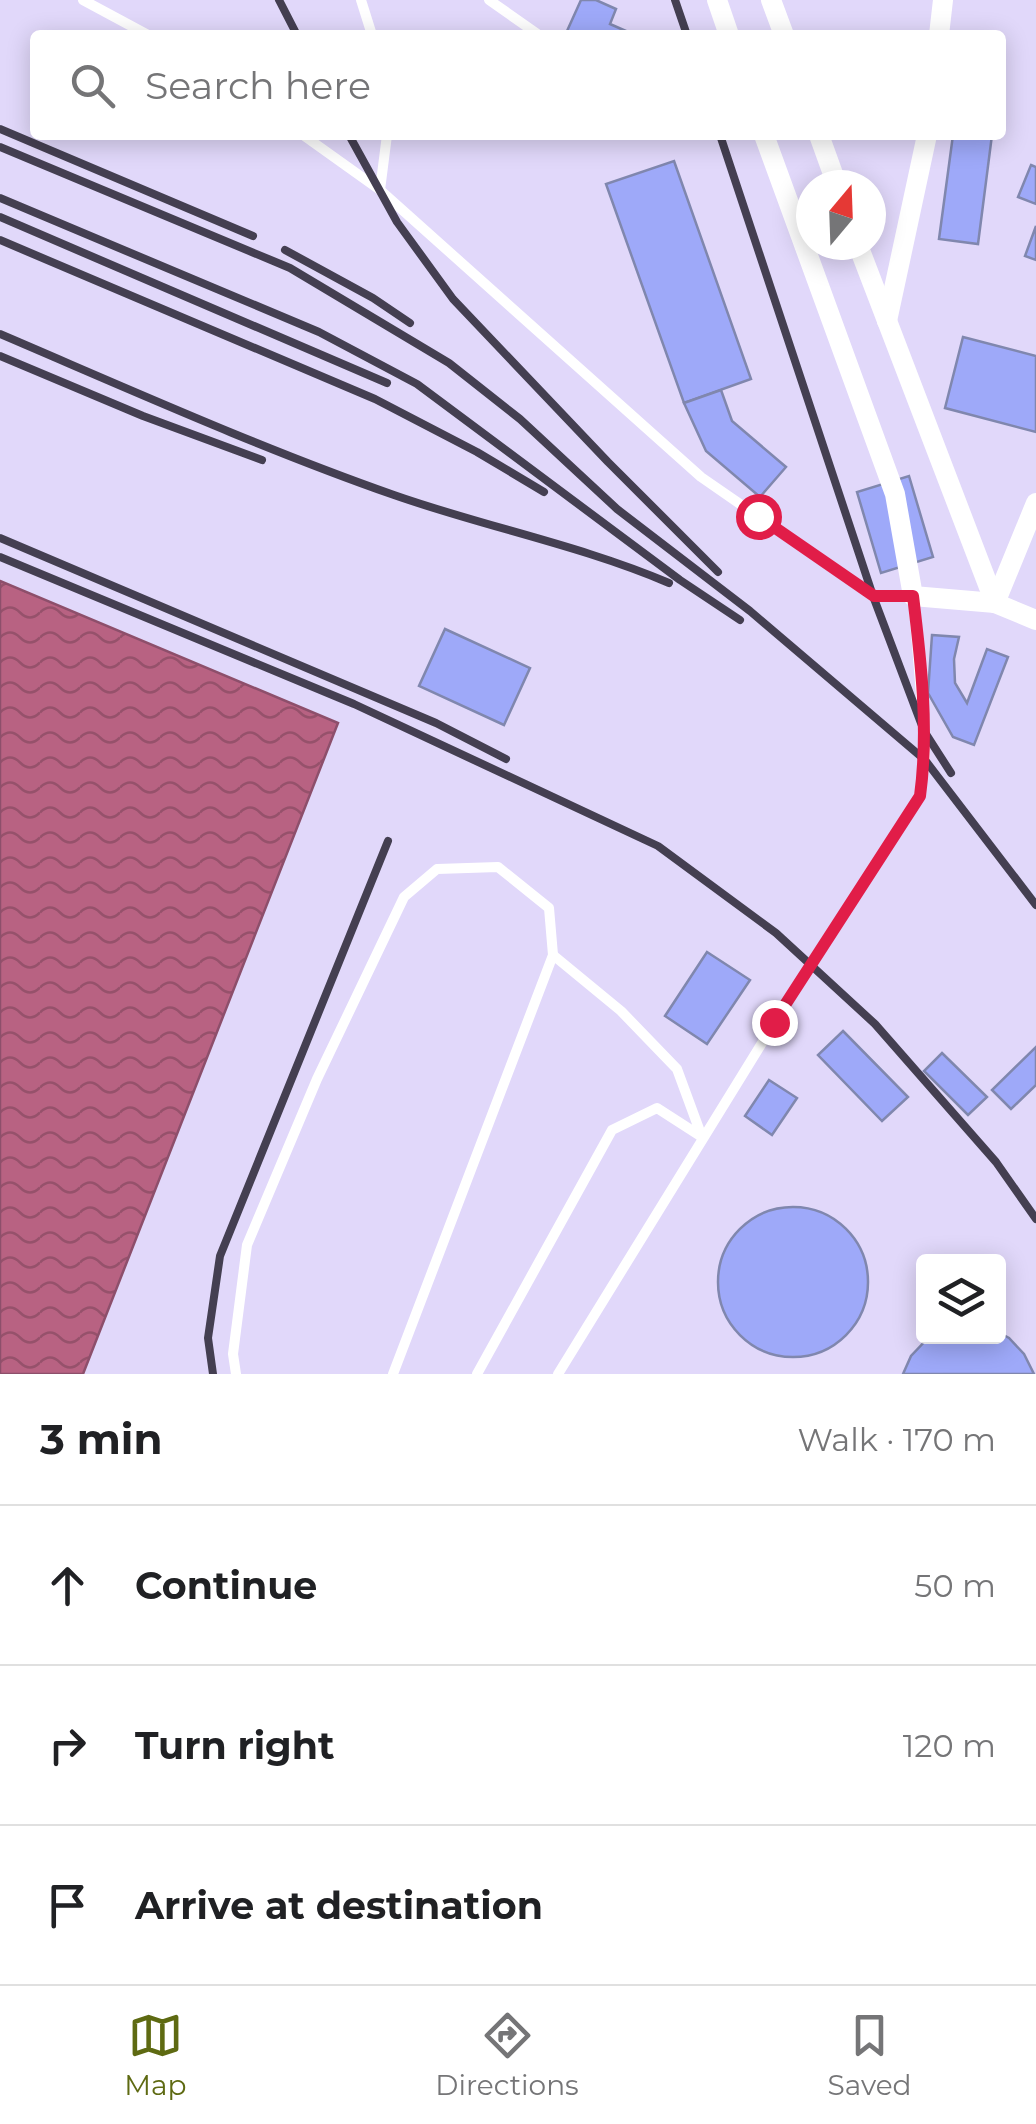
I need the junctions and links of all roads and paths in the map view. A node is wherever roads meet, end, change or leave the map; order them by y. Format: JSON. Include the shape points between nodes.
{"nodes":[{"id":1,"x":83,"y":0,"type":"edge"},
{"id":2,"x":361,"y":0,"type":"edge"},
{"id":3,"x":488,"y":0,"type":"edge"},
{"id":4,"x":718,"y":0,"type":"edge"},
{"id":5,"x":772,"y":0,"type":"edge"},
{"id":6,"x":943,"y":0,"type":"edge"},
{"id":7,"x":139,"y":30,"type":"edge"},
{"id":8,"x":370,"y":30,"type":"edge"},
{"id":9,"x":532,"y":30,"type":"edge"},
{"id":10,"x":727,"y":30,"type":"edge"},
{"id":11,"x":782,"y":30,"type":"edge"},
{"id":12,"x":940,"y":30,"type":"edge"},
{"id":13,"x":311,"y":140,"type":"edge"},
{"id":14,"x":386,"y":140,"type":"edge"},
{"id":15,"x":766,"y":140,"type":"edge"},
{"id":16,"x":820,"y":140,"type":"edge"},
{"id":17,"x":926,"y":140,"type":"edge"},
{"id":18,"x":831,"y":170,"type":"edge"},
{"id":19,"x":380,"y":190,"type":"junction"},
{"id":20,"x":863,"y":260,"type":"edge"},
{"id":21,"x":886,"y":323,"type":"junction"},
{"id":22,"x":1036,"y":504,"type":"edge"},
{"id":23,"x":913,"y":596,"type":"junction"},
{"id":24,"x":994,"y":603,"type":"junction"},
{"id":25,"x":1036,"y":620,"type":"edge"},
{"id":26,"x":553,"y":955,"type":"junction"},
{"id":27,"x":702,"y":1137,"type":"junction"},
{"id":28,"x":236,"y":1374,"type":"edge"},
{"id":29,"x":393,"y":1374,"type":"edge"},
{"id":30,"x":477,"y":1374,"type":"edge"},
{"id":31,"x":558,"y":1374,"type":"edge"}],
"edges":[{"from":1,"to":7,"type":"lane"},
{"from":2,"to":8,"type":"lane"},
{"from":3,"to":9,"type":"lane"},
{"from":4,"to":10,"type":"street"},
{"from":5,"to":11,"type":"street"},
{"from":6,"to":12,"type":"street"},
{"from":13,"to":19,"type":"lane"},
{"from":14,"to":19,"type":"lane"},
{"from":15,"to":23,"type":"street","via":[[894,494]]},
{"from":16,"to":18,"type":"street"},
{"from":17,"to":21,"type":"street"},
{"from":19,"to":23,"type":"lane","via":[[701,477],[874,596]]},
{"from":20,"to":21,"type":"street"},
{"from":21,"to":24,"type":"street"},
{"from":22,"to":24,"type":"street"},
{"from":23,"to":24,"type":"street"},
{"from":23,"to":27,"type":"lane","via":[[924,730],[920,796]]},
{"from":24,"to":25,"type":"street"},
{"from":26,"to":27,"type":"lane","via":[[677,1069]]},
{"from":26,"to":28,"type":"lane","via":[[550,908],[498,867],[436,870],[404,897],[316,1079],[247,1245]]},
{"from":26,"to":29,"type":"lane"},
{"from":27,"to":30,"type":"lane","via":[[656,1108],[612,1130]]},
{"from":27,"to":31,"type":"lane"}]}
